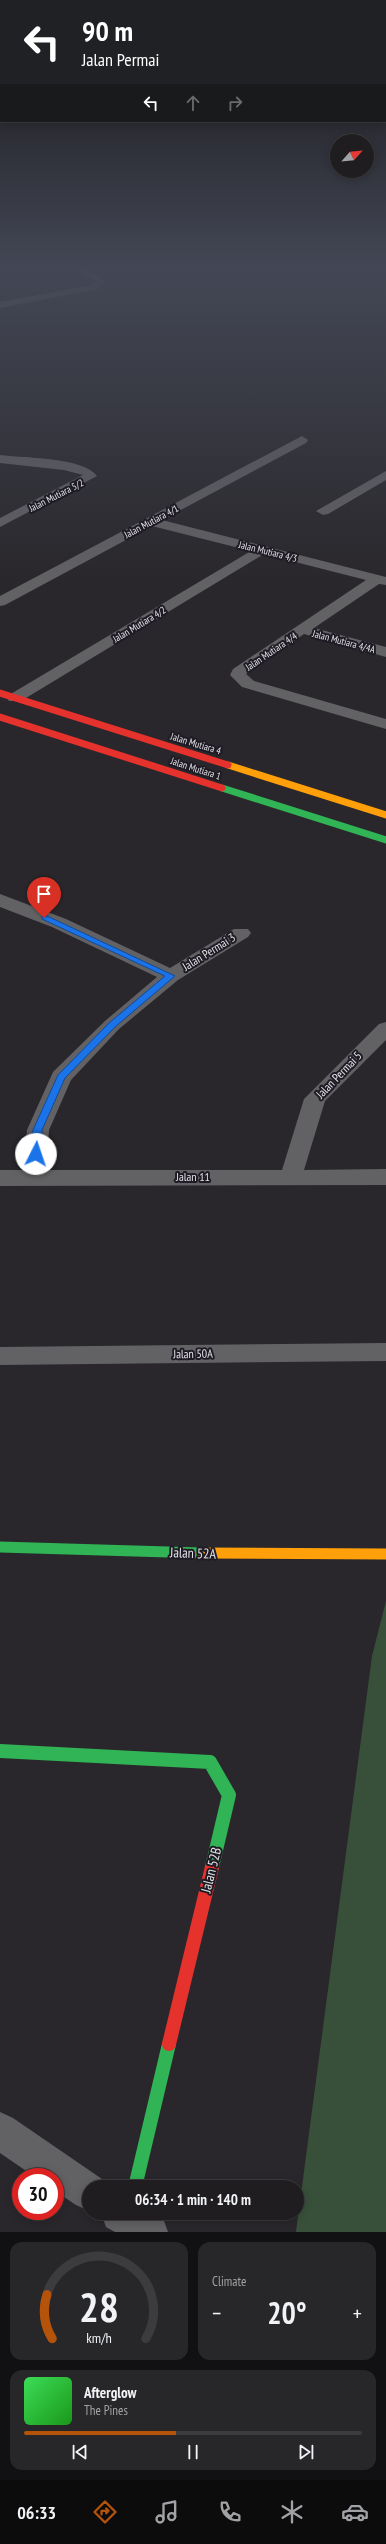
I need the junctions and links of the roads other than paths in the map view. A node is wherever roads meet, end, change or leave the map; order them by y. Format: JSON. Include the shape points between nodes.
{"nodes":[{"id":1,"x":302,"y":440,"type":"dead end"},
{"id":2,"x":0,"y":459,"type":"edge"},
{"id":3,"x":386,"y":476,"type":"edge"},
{"id":4,"x":324,"y":511,"type":"dead end"},
{"id":5,"x":150,"y":521,"type":"junction"},
{"id":6,"x":0,"y":523,"type":"edge"},
{"id":7,"x":262,"y":550,"type":"junction"},
{"id":8,"x":381,"y":580,"type":"edge"},
{"id":9,"x":0,"y":602,"type":"edge"},
{"id":10,"x":302,"y":629,"type":"junction"},
{"id":11,"x":386,"y":652,"type":"edge"},
{"id":12,"x":0,"y":693,"type":"edge"},
{"id":13,"x":15,"y":698,"type":"junction"},
{"id":14,"x":0,"y":717,"type":"edge"},
{"id":15,"x":386,"y":724,"type":"edge"},
{"id":16,"x":386,"y":815,"type":"edge"},
{"id":17,"x":386,"y":840,"type":"edge"},
{"id":18,"x":8,"y":903,"type":"edge"},
{"id":19,"x":0,"y":918,"type":"edge"},
{"id":20,"x":240,"y":933,"type":"dead end"},
{"id":21,"x":170,"y":976,"type":"junction"},
{"id":22,"x":386,"y":1028,"type":"edge"},
{"id":23,"x":291,"y":1176,"type":"junction"},
{"id":24,"x":386,"y":1177,"type":"edge"},
{"id":25,"x":0,"y":1178,"type":"edge"},
{"id":26,"x":34,"y":1178,"type":"junction"},
{"id":27,"x":386,"y":1352,"type":"edge"},
{"id":28,"x":0,"y":1356,"type":"edge"},
{"id":29,"x":0,"y":1547,"type":"edge"},
{"id":30,"x":386,"y":1554,"type":"edge"},
{"id":31,"x":0,"y":1751,"type":"edge"},
{"id":32,"x":0,"y":2131,"type":"edge"},
{"id":33,"x":140,"y":2180,"type":"edge"},
{"id":34,"x":82,"y":2187,"type":"edge"}],
"edges":[{"from":1,"to":5,"type":"street","name":"Jalan Mutiara 4/1"},
{"from":2,"to":6,"type":"street","name":"Jalan Mutiara 5/2","via":[[76,468],[88,472],[91,476]]},
{"from":3,"to":4,"type":"street"},
{"from":5,"to":7,"type":"street","name":"Jalan Mutiara 4/3"},
{"from":5,"to":9,"type":"street","name":"Jalan Mutiara 4/1"},
{"from":7,"to":8,"type":"street","name":"Jalan Mutiara 4/3"},
{"from":7,"to":13,"type":"street","name":"Jalan Mutiara 4/2"},
{"from":8,"to":10,"type":"street","name":"Jalan Mutiara 4/4"},
{"from":10,"to":11,"type":"street","name":"Jalan Mutiara 4/4A"},
{"from":10,"to":15,"type":"street","name":"Jalan Mutiara 4/4","via":[[238,672],[239,679],[248,684]]},
{"from":12,"to":13,"type":"street","name":"Jalan Mutiara 4"},
{"from":13,"to":16,"type":"street","name":"Jalan Mutiara 4"},
{"from":14,"to":17,"type":"street","name":"Jalan Mutiara 1"},
{"from":18,"to":19,"type":"street"},
{"from":18,"to":21,"type":"street","via":[[59,923]]},
{"from":20,"to":21,"type":"street","name":"Jalan Permai 3"},
{"from":21,"to":26,"type":"street","name":"Jalan Permai 3","via":[[112,1025],[61,1077],[38,1130]]},
{"from":22,"to":23,"type":"street","name":"Jalan Permai 5","via":[[316,1099]]},
{"from":23,"to":24,"type":"street","name":"Jalan 11"},
{"from":23,"to":26,"type":"street","name":"Jalan 11"},
{"from":25,"to":26,"type":"street","name":"Jalan 11"},
{"from":27,"to":28,"type":"street","name":"Jalan 50A"},
{"from":29,"to":30,"type":"street","name":"Jalan 52A","via":[[280,1555]]},
{"from":31,"to":33,"type":"street","name":"Jalan 52B","via":[[210,1762],[229,1795]]},
{"from":32,"to":34,"type":"street"}]}
